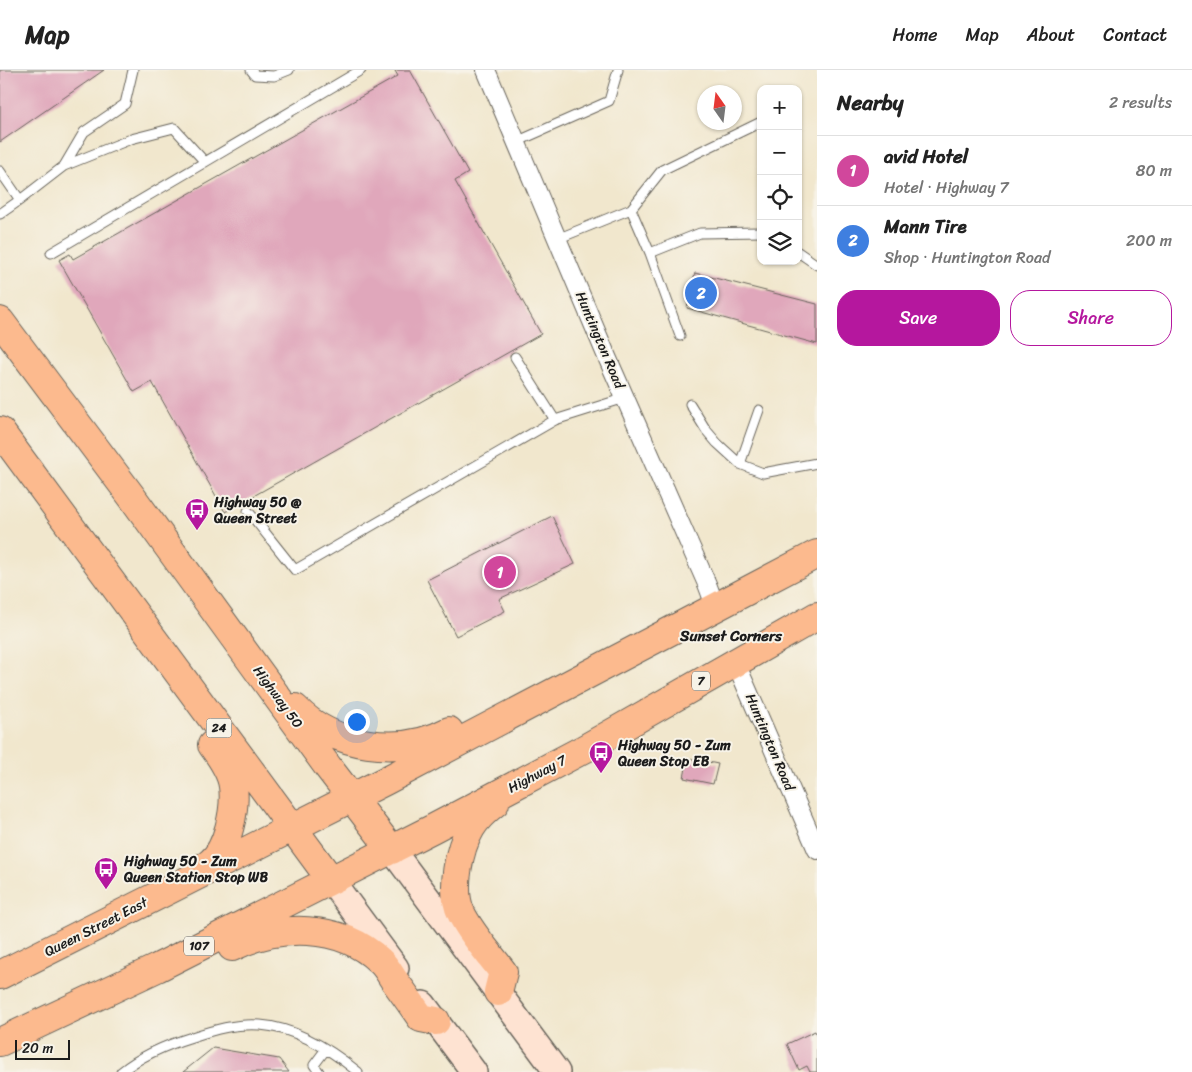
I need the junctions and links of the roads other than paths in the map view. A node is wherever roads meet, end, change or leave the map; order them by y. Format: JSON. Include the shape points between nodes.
{"nodes":[{"id":1,"x":133,"y":70,"type":"edge"},
{"id":2,"x":251,"y":70,"type":"edge"},
{"id":3,"x":290,"y":70,"type":"edge"},
{"id":4,"x":361,"y":70,"type":"edge"},
{"id":5,"x":486,"y":70,"type":"edge"},
{"id":6,"x":618,"y":70,"type":"edge"},
{"id":7,"x":757,"y":124,"type":"edge"},
{"id":8,"x":516,"y":142,"type":"junction"},
{"id":9,"x":206,"y":162,"type":"junction"},
{"id":10,"x":64,"y":166,"type":"junction"},
{"id":11,"x":0,"y":171,"type":"edge"},
{"id":12,"x":20,"y":200,"type":"junction"},
{"id":13,"x":631,"y":209,"type":"junction"},
{"id":14,"x":0,"y":214,"type":"edge"},
{"id":15,"x":757,"y":232,"type":"edge"},
{"id":16,"x":557,"y":239,"type":"junction"},
{"id":17,"x":51,"y":253,"type":"dead end"},
{"id":18,"x":650,"y":253,"type":"junction"},
{"id":19,"x":802,"y":255,"type":"edge"},
{"id":20,"x":817,"y":265,"type":"edge"},
{"id":21,"x":0,"y":321,"type":"edge"},
{"id":22,"x":680,"y":336,"type":"dead end"},
{"id":23,"x":515,"y":357,"type":"dead end"},
{"id":24,"x":625,"y":398,"type":"junction"},
{"id":25,"x":690,"y":404,"type":"dead end"},
{"id":26,"x":759,"y":410,"type":"dead end"},
{"id":27,"x":555,"y":420,"type":"junction"},
{"id":28,"x":0,"y":431,"type":"edge"},
{"id":29,"x":817,"y":463,"type":"edge"},
{"id":30,"x":740,"y":464,"type":"junction"},
{"id":31,"x":248,"y":511,"type":"dead end"},
{"id":32,"x":817,"y":554,"type":"edge"},
{"id":33,"x":212,"y":606,"type":"junction"},
{"id":34,"x":716,"y":608,"type":"junction"},
{"id":35,"x":817,"y":616,"type":"edge"},
{"id":36,"x":145,"y":628,"type":"junction"},
{"id":37,"x":735,"y":661,"type":"junction"},
{"id":38,"x":586,"y":675,"type":"junction"},
{"id":39,"x":586,"y":748,"type":"junction"},
{"id":40,"x":352,"y":798,"type":"junction"},
{"id":41,"x":293,"y":828,"type":"junction"},
{"id":42,"x":392,"y":850,"type":"junction"},
{"id":43,"x":817,"y":850,"type":"edge"},
{"id":44,"x":331,"y":880,"type":"junction"},
{"id":45,"x":34,"y":958,"type":"junction"},
{"id":46,"x":0,"y":975,"type":"edge"},
{"id":47,"x":498,"y":992,"type":"junction"},
{"id":48,"x":67,"y":1010,"type":"junction"},
{"id":49,"x":436,"y":1021,"type":"junction"},
{"id":50,"x":0,"y":1042,"type":"edge"},
{"id":51,"x":326,"y":1048,"type":"junction"},
{"id":52,"x":121,"y":1072,"type":"edge"},
{"id":53,"x":319,"y":1072,"type":"edge"},
{"id":54,"x":358,"y":1072,"type":"edge"},
{"id":55,"x":474,"y":1072,"type":"edge"},
{"id":56,"x":557,"y":1072,"type":"edge"}],
"edges":[{"from":1,"to":10,"type":"lane","via":[[125,104],[84,132]]},
{"from":2,"to":3,"type":"lane","via":[[255,75],[274,76]]},
{"from":4,"to":9,"type":"lane"},
{"from":5,"to":8,"type":"street","name":"Huntington Road"},
{"from":6,"to":8,"type":"lane","via":[[609,101]]},
{"from":7,"to":13,"type":"lane","via":[[662,170]]},
{"from":8,"to":16,"type":"street","name":"Huntington Road"},
{"from":9,"to":10,"type":"lane","via":[[174,128],[131,139]]},
{"from":9,"to":17,"type":"lane"},
{"from":10,"to":12,"type":"lane"},
{"from":11,"to":12,"type":"lane"},
{"from":12,"to":14,"type":"lane"},
{"from":13,"to":16,"type":"lane"},
{"from":13,"to":18,"type":"lane"},
{"from":15,"to":18,"type":"lane","via":[[700,233]]},
{"from":16,"to":24,"type":"street","name":"Huntington Road"},
{"from":18,"to":22,"type":"lane"},
{"from":19,"to":20,"type":"lane"},
{"from":21,"to":33,"type":"main road","name":"Highway 50"},
{"from":23,"to":27,"type":"lane"},
{"from":24,"to":27,"type":"lane"},
{"from":24,"to":34,"type":"street","name":"Huntington Road"},
{"from":25,"to":30,"type":"lane","via":[[706,430]]},
{"from":26,"to":30,"type":"lane"},
{"from":27,"to":31,"type":"lane","via":[[295,570]]},
{"from":28,"to":36,"type":"main road","number":"24"},
{"from":29,"to":30,"type":"lane","via":[[763,473]]},
{"from":32,"to":34,"type":"main road"},
{"from":33,"to":38,"type":"main road","via":[[221,608],[304,718],[339,736],[371,744],[394,746],[429,740],[569,668]]},
{"from":33,"to":40,"type":"main road","name":"Highway 50"},
{"from":34,"to":38,"type":"main road"},
{"from":35,"to":37,"type":"main road","name":"Highway 7","number":"7"},
{"from":36,"to":41,"type":"main road","number":"24"},
{"from":36,"to":45,"type":"main road","via":[[142,650],[228,770],[234,786],[231,822],[226,837],[211,863],[42,948]]},
{"from":37,"to":39,"type":"main road","name":"Highway 7","number":"7"},
{"from":37,"to":43,"type":"street","name":"Huntington Road"},
{"from":38,"to":40,"type":"main road"},
{"from":39,"to":42,"type":"main road","name":"Highway 7","number":"7"},
{"from":39,"to":47,"type":"main road","via":[[582,756],[488,808],[471,828],[464,843],[456,884],[460,911],[503,972]]},
{"from":40,"to":41,"type":"main road","name":"Queen Street East"},
{"from":40,"to":42,"type":"main road","name":"Highway 50"},
{"from":41,"to":44,"type":"main road","number":"24"},
{"from":41,"to":45,"type":"main road","name":"Queen Street East"},
{"from":42,"to":44,"type":"main road","name":"Highway 7","number":"107"},
{"from":42,"to":47,"type":"main road","name":"Highway 50"},
{"from":44,"to":48,"type":"main road","number":"107"},
{"from":44,"to":49,"type":"main road","number":"24"},
{"from":45,"to":46,"type":"main road","name":"Queen Street East"},
{"from":47,"to":56,"type":"main road","name":"Highway 50"},
{"from":48,"to":49,"type":"main road","via":[[79,1010],[110,995],[139,992],[256,937],[302,930],[336,936],[362,948],[382,962],[421,1018]]},
{"from":48,"to":50,"type":"main road","number":"107"},
{"from":49,"to":55,"type":"main road","number":"24"},
{"from":51,"to":52,"type":"lane","via":[[283,1029],[237,1026],[154,1051]]},
{"from":51,"to":53,"type":"lane","via":[[314,1065]]},
{"from":51,"to":54,"type":"lane"}]}
